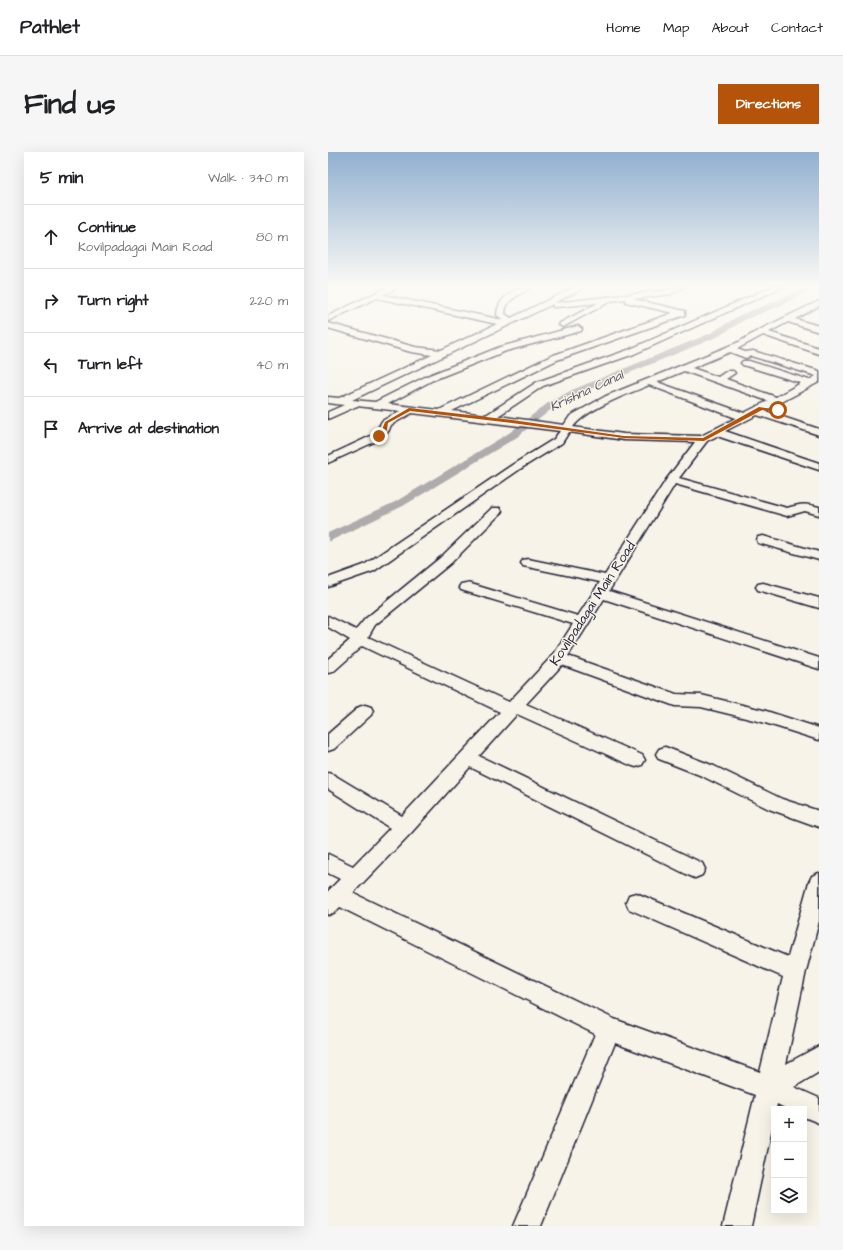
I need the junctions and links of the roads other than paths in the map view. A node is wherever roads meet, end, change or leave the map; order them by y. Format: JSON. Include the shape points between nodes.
{"nodes":[{"id":1,"x":370,"y":336,"type":"edge"},
{"id":2,"x":476,"y":336,"type":"edge"},
{"id":3,"x":554,"y":336,"type":"edge"},
{"id":4,"x":616,"y":336,"type":"edge"},
{"id":5,"x":667,"y":336,"type":"edge"},
{"id":6,"x":755,"y":336,"type":"edge"},
{"id":7,"x":774,"y":336,"type":"edge"},
{"id":8,"x":729,"y":349,"type":"junction"},
{"id":9,"x":819,"y":351,"type":"edge"},
{"id":10,"x":440,"y":353,"type":"junction"},
{"id":11,"x":741,"y":361,"type":"dead end"},
{"id":12,"x":684,"y":368,"type":"junction"},
{"id":13,"x":730,"y":373,"type":"dead end"},
{"id":14,"x":816,"y":378,"type":"edge"},
{"id":15,"x":719,"y":380,"type":"junction"},
{"id":16,"x":649,"y":382,"type":"junction"},
{"id":17,"x":778,"y":399,"type":"junction"},
{"id":18,"x":328,"y":400,"type":"edge"},
{"id":19,"x":339,"y":402,"type":"junction"},
{"id":20,"x":356,"y":404,"type":"junction"},
{"id":21,"x":376,"y":406,"type":"junction"},
{"id":22,"x":409,"y":410,"type":"junction"},
{"id":23,"x":754,"y":412,"type":"junction"},
{"id":24,"x":440,"y":413,"type":"junction"},
{"id":25,"x":328,"y":416,"type":"edge"},
{"id":26,"x":487,"y":419,"type":"junction"},
{"id":27,"x":566,"y":429,"type":"junction"},
{"id":28,"x":717,"y":432,"type":"junction"},
{"id":29,"x":819,"y":432,"type":"edge"},
{"id":30,"x":704,"y":439,"type":"junction"},
{"id":31,"x":328,"y":460,"type":"edge"},
{"id":32,"x":819,"y":467,"type":"edge"},
{"id":33,"x":672,"y":480,"type":"junction"},
{"id":34,"x":496,"y":511,"type":"dead end"},
{"id":35,"x":819,"y":511,"type":"edge"},
{"id":36,"x":763,"y":540,"type":"dead end"},
{"id":37,"x":819,"y":556,"type":"edge"},
{"id":38,"x":528,"y":563,"type":"dead end"},
{"id":39,"x":608,"y":580,"type":"junction"},
{"id":40,"x":328,"y":583,"type":"edge"},
{"id":41,"x":763,"y":586,"type":"dead end"},
{"id":42,"x":466,"y":588,"type":"dead end"},
{"id":43,"x":600,"y":593,"type":"junction"},
{"id":44,"x":819,"y":602,"type":"edge"},
{"id":45,"x":328,"y":621,"type":"edge"},
{"id":46,"x":582,"y":622,"type":"junction"},
{"id":47,"x":360,"y":639,"type":"junction"},
{"id":48,"x":558,"y":658,"type":"junction"},
{"id":49,"x":819,"y":664,"type":"edge"},
{"id":50,"x":328,"y":668,"type":"edge"},
{"id":51,"x":513,"y":708,"type":"junction"},
{"id":52,"x":365,"y":711,"type":"dead end"},
{"id":53,"x":819,"y":734,"type":"edge"},
{"id":54,"x":328,"y":744,"type":"edge"},
{"id":55,"x":665,"y":754,"type":"dead end"},
{"id":56,"x":467,"y":758,"type":"junction"},
{"id":57,"x":636,"y":760,"type":"dead end"},
{"id":58,"x":328,"y":780,"type":"edge"},
{"id":59,"x":819,"y":819,"type":"edge"},
{"id":60,"x":404,"y":827,"type":"junction"},
{"id":61,"x":328,"y":863,"type":"edge"},
{"id":62,"x":695,"y":869,"type":"dead end"},
{"id":63,"x":355,"y":876,"type":"junction"},
{"id":64,"x":819,"y":882,"type":"edge"},
{"id":65,"x":332,"y":900,"type":"edge"},
{"id":66,"x":636,"y":902,"type":"dead end"},
{"id":67,"x":795,"y":971,"type":"junction"},
{"id":68,"x":609,"y":1029,"type":"junction"},
{"id":69,"x":819,"y":1058,"type":"edge"},
{"id":70,"x":769,"y":1088,"type":"junction"},
{"id":71,"x":819,"y":1111,"type":"edge"},
{"id":72,"x":527,"y":1226,"type":"edge"},
{"id":73,"x":737,"y":1226,"type":"edge"}],
"edges":[{"from":1,"to":10,"type":"street","via":[[414,350]]},
{"from":2,"to":10,"type":"street"},
{"from":3,"to":21,"type":"street","via":[[503,349],[430,378]]},
{"from":4,"to":24,"type":"street","via":[[554,358]]},
{"from":5,"to":26,"type":"street","via":[[631,352],[540,384]]},
{"from":6,"to":8,"type":"street"},
{"from":7,"to":9,"type":"street"},
{"from":8,"to":12,"type":"street"},
{"from":8,"to":14,"type":"street","via":[[746,355],[750,353]]},
{"from":10,"to":19,"type":"street"},
{"from":11,"to":14,"type":"street"},
{"from":12,"to":15,"type":"street"},
{"from":12,"to":16,"type":"street"},
{"from":13,"to":15,"type":"street"},
{"from":14,"to":17,"type":"street","name":"Kovilpadagai Main Road"},
{"from":15,"to":17,"type":"street"},
{"from":16,"to":23,"type":"street"},
{"from":16,"to":27,"type":"street","via":[[609,398],[574,418]]},
{"from":17,"to":23,"type":"street","name":"Kovilpadagai Main Road"},
{"from":18,"to":19,"type":"street"},
{"from":19,"to":20,"type":"street"},
{"from":20,"to":21,"type":"street"},
{"from":20,"to":25,"type":"street"},
{"from":21,"to":22,"type":"street"},
{"from":22,"to":24,"type":"street"},
{"from":22,"to":31,"type":"street","via":[[386,423],[379,436]]},
{"from":23,"to":28,"type":"street","name":"Kovilpadagai Main Road"},
{"from":23,"to":29,"type":"street"},
{"from":24,"to":26,"type":"street"},
{"from":26,"to":27,"type":"street"},
{"from":27,"to":30,"type":"street","via":[[624,437]]},
{"from":27,"to":40,"type":"street","via":[[558,441],[369,568]]},
{"from":28,"to":30,"type":"street","name":"Kovilpadagai Main Road"},
{"from":28,"to":32,"type":"street"},
{"from":30,"to":33,"type":"street","name":"Kovilpadagai Main Road"},
{"from":33,"to":35,"type":"street","via":[[787,512],[805,507]]},
{"from":33,"to":39,"type":"street","name":"Kovilpadagai Main Road"},
{"from":34,"to":47,"type":"street","via":[[446,560],[370,622]]},
{"from":36,"to":37,"type":"street"},
{"from":38,"to":39,"type":"street"},
{"from":39,"to":43,"type":"street","name":"Kovilpadagai Main Road"},
{"from":41,"to":44,"type":"street"},
{"from":42,"to":46,"type":"street"},
{"from":43,"to":46,"type":"street","name":"Kovilpadagai Main Road"},
{"from":43,"to":49,"type":"street"},
{"from":45,"to":47,"type":"street"},
{"from":46,"to":48,"type":"street","name":"Kovilpadagai Main Road"},
{"from":47,"to":50,"type":"street"},
{"from":47,"to":51,"type":"street"},
{"from":48,"to":51,"type":"street","name":"Kovilpadagai Main Road"},
{"from":48,"to":53,"type":"street","via":[[676,700],[701,701],[763,716]]},
{"from":51,"to":56,"type":"street","name":"Kovilpadagai Main Road"},
{"from":51,"to":57,"type":"street"},
{"from":52,"to":54,"type":"street"},
{"from":55,"to":59,"type":"street","via":[[708,770],[747,792]]},
{"from":56,"to":60,"type":"street","name":"Kovilpadagai Main Road"},
{"from":56,"to":62,"type":"street"},
{"from":58,"to":60,"type":"street"},
{"from":60,"to":63,"type":"street","name":"Kovilpadagai Main Road"},
{"from":61,"to":63,"type":"street"},
{"from":63,"to":65,"type":"street","name":"Kovilpadagai Main Road"},
{"from":64,"to":67,"type":"street"},
{"from":65,"to":68,"type":"street"},
{"from":66,"to":67,"type":"street"},
{"from":67,"to":70,"type":"street"},
{"from":68,"to":70,"type":"street"},
{"from":68,"to":72,"type":"street"},
{"from":69,"to":70,"type":"street"},
{"from":70,"to":71,"type":"street"},
{"from":70,"to":73,"type":"street"}]}
